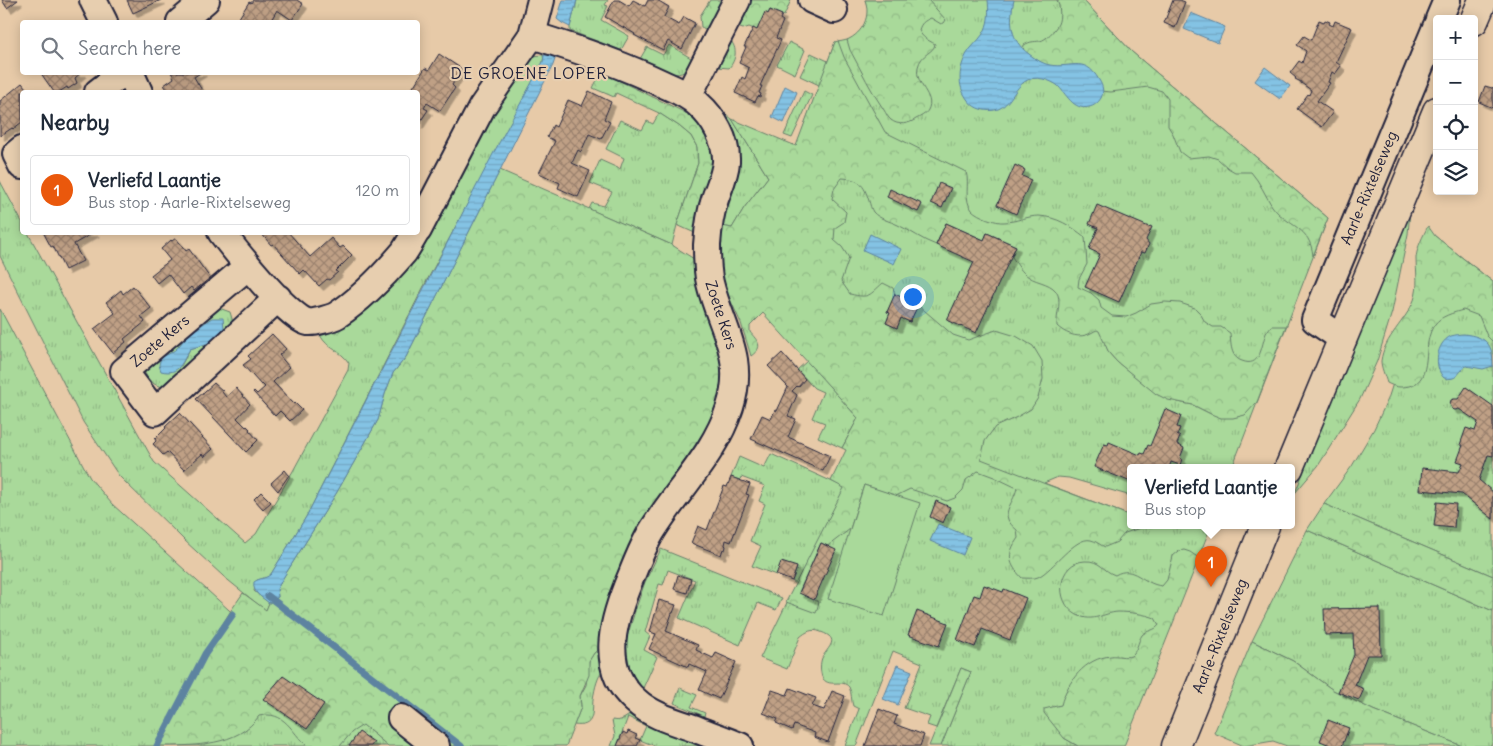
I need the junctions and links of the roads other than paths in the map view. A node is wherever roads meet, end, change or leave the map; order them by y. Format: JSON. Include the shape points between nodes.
{"nodes":[{"id":1,"x":93,"y":0,"type":"edge"},
{"id":2,"x":206,"y":0,"type":"edge"},
{"id":3,"x":541,"y":0,"type":"edge"},
{"id":4,"x":737,"y":0,"type":"edge"},
{"id":5,"x":1447,"y":0,"type":"edge"},
{"id":6,"x":1483,"y":0,"type":"edge"},
{"id":7,"x":1441,"y":15,"type":"edge"},
{"id":8,"x":1477,"y":15,"type":"edge"},
{"id":9,"x":103,"y":20,"type":"edge"},
{"id":10,"x":182,"y":20,"type":"edge"},
{"id":11,"x":532,"y":35,"type":"junction"},
{"id":12,"x":1433,"y":35,"type":"edge"},
{"id":13,"x":120,"y":75,"type":"edge"},
{"id":14,"x":131,"y":75,"type":"edge"},
{"id":15,"x":101,"y":90,"type":"edge"},
{"id":16,"x":138,"y":90,"type":"edge"},
{"id":17,"x":688,"y":96,"type":"junction"},
{"id":18,"x":1433,"y":120,"type":"edge"},
{"id":19,"x":20,"y":151,"type":"edge"},
{"id":20,"x":20,"y":162,"type":"edge"},
{"id":21,"x":420,"y":225,"type":"edge"},
{"id":22,"x":223,"y":235,"type":"edge"},
{"id":23,"x":414,"y":235,"type":"edge"},
{"id":24,"x":248,"y":266,"type":"junction"},
{"id":25,"x":278,"y":298,"type":"junction"},
{"id":26,"x":1343,"y":338,"type":"junction"},
{"id":27,"x":1291,"y":464,"type":"edge"},
{"id":28,"x":1264,"y":529,"type":"edge"},
{"id":29,"x":401,"y":718,"type":"dead end"},
{"id":30,"x":436,"y":746,"type":"edge"},
{"id":31,"x":740,"y":746,"type":"edge"},
{"id":32,"x":1176,"y":746,"type":"edge"}],
"edges":[{"from":1,"to":9,"type":"street"},
{"from":2,"to":10,"type":"street"},
{"from":3,"to":11,"type":"street"},
{"from":4,"to":17,"type":"street"},
{"from":5,"to":7,"type":"street"},
{"from":6,"to":8,"type":"street"},
{"from":11,"to":17,"type":"street","name":"Zoete Kers","via":[[589,52]]},
{"from":11,"to":21,"type":"street","via":[[482,107]]},
{"from":12,"to":26,"type":"street","name":"Aarle-Rixtelseweg","via":[[1315,320]]},
{"from":13,"to":15,"type":"street"},
{"from":14,"to":16,"type":"street"},
{"from":17,"to":31,"type":"street","name":"Zoete Kers","via":[[713,121],[725,153],[724,174],[708,231],[707,258],[714,297],[734,356],[734,388],[731,405],[716,439],[652,532],[640,555],[618,613],[612,658],[623,686],[643,707]]},
{"from":18,"to":26,"type":"street"},
{"from":19,"to":20,"type":"street","via":[[16,154]]},
{"from":22,"to":24,"type":"street"},
{"from":23,"to":25,"type":"street","via":[[378,279],[335,316],[308,322],[296,317]]},
{"from":24,"to":25,"type":"street"},
{"from":24,"to":25,"type":"street","name":"Zoete Kers","via":[[124,371],[155,412]]},
{"from":26,"to":27,"type":"street"},
{"from":28,"to":32,"type":"street","name":"Aarle-Rixtelseweg"},
{"from":29,"to":30,"type":"street"}]}
